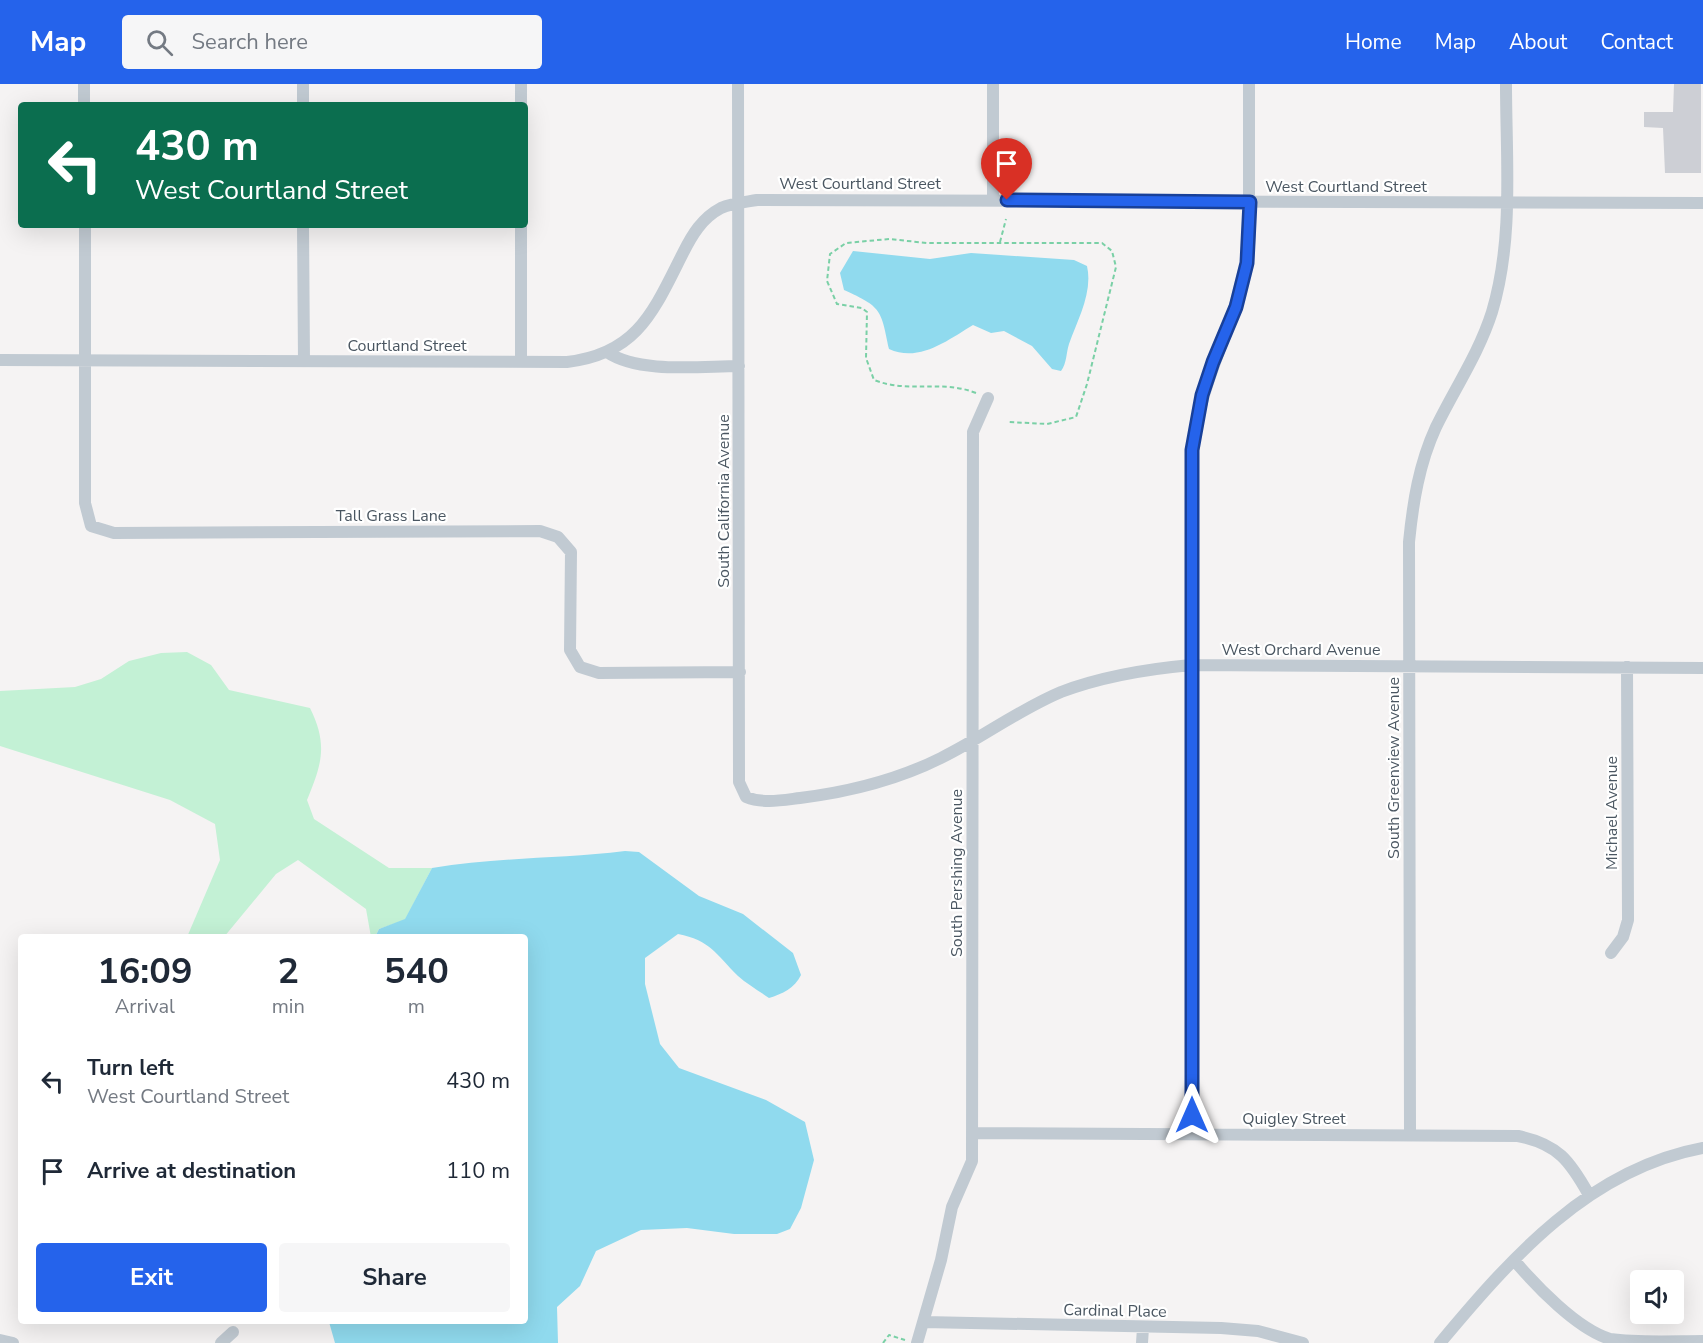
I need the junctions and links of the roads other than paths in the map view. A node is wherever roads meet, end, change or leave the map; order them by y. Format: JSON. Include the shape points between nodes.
{"nodes":[{"id":1,"x":84,"y":84,"type":"edge"},
{"id":2,"x":303,"y":84,"type":"edge"},
{"id":3,"x":521,"y":84,"type":"edge"},
{"id":4,"x":738,"y":84,"type":"edge"},
{"id":5,"x":993,"y":84,"type":"edge"},
{"id":6,"x":1249,"y":84,"type":"edge"},
{"id":7,"x":1506,"y":84,"type":"edge"},
{"id":8,"x":84,"y":102,"type":"edge"},
{"id":9,"x":303,"y":102,"type":"edge"},
{"id":10,"x":521,"y":102,"type":"edge"},
{"id":11,"x":993,"y":199,"type":"junction"},
{"id":12,"x":1250,"y":202,"type":"junction"},
{"id":13,"x":738,"y":203,"type":"junction"},
{"id":14,"x":1507,"y":203,"type":"junction"},
{"id":15,"x":1703,"y":203,"type":"edge"},
{"id":16,"x":85,"y":228,"type":"edge"},
{"id":17,"x":303,"y":228,"type":"edge"},
{"id":18,"x":521,"y":228,"type":"edge"},
{"id":19,"x":608,"y":352,"type":"junction"},
{"id":20,"x":0,"y":360,"type":"edge"},
{"id":21,"x":85,"y":360,"type":"junction"},
{"id":22,"x":303,"y":361,"type":"junction"},
{"id":23,"x":521,"y":362,"type":"junction"},
{"id":24,"x":739,"y":366,"type":"junction"},
{"id":25,"x":988,"y":398,"type":"road end"},
{"id":26,"x":1191,"y":665,"type":"junction"},
{"id":27,"x":1409,"y":666,"type":"junction"},
{"id":28,"x":1627,"y":668,"type":"junction"},
{"id":29,"x":1703,"y":668,"type":"edge"},
{"id":30,"x":740,"y":672,"type":"junction"},
{"id":31,"x":973,"y":740,"type":"junction"},
{"id":32,"x":746,"y":797,"type":"joint"},
{"id":33,"x":1611,"y":953,"type":"dead end"},
{"id":34,"x":973,"y":1133,"type":"junction"},
{"id":35,"x":1192,"y":1134,"type":"junction"},
{"id":36,"x":1410,"y":1136,"type":"junction"},
{"id":37,"x":1703,"y":1148,"type":"edge"},
{"id":38,"x":1589,"y":1196,"type":"junction"},
{"id":39,"x":1514,"y":1260,"type":"junction"},
{"id":40,"x":924,"y":1322,"type":"junction"},
{"id":41,"x":1143,"y":1328,"type":"junction"},
{"id":42,"x":233,"y":1332,"type":"dead end"},
{"id":43,"x":0,"y":1340,"type":"edge"},
{"id":44,"x":911,"y":1341,"type":"edge"},
{"id":45,"x":1703,"y":1341,"type":"edge"},
{"id":46,"x":14,"y":1343,"type":"edge"},
{"id":47,"x":221,"y":1343,"type":"edge"},
{"id":48,"x":1142,"y":1343,"type":"edge"},
{"id":49,"x":1303,"y":1343,"type":"edge"},
{"id":50,"x":1440,"y":1343,"type":"edge"}],
"edges":[{"from":1,"to":8,"type":"street"},
{"from":2,"to":9,"type":"street"},
{"from":3,"to":10,"type":"street"},
{"from":4,"to":13,"type":"street","name":"South California Avenue"},
{"from":5,"to":11,"type":"street"},
{"from":6,"to":12,"type":"street"},
{"from":7,"to":14,"type":"street","name":"South Greenview Avenue"},
{"from":11,"to":12,"type":"street","name":"West Courtland Street"},
{"from":11,"to":13,"type":"street","name":"West Courtland Street"},
{"from":12,"to":14,"type":"street","name":"West Courtland Street"},
{"from":12,"to":26,"type":"street","via":[[1247,263],[1239,296],[1213,362],[1195,425]]},
{"from":13,"to":19,"type":"street","name":"Courtland Street","via":[[722,208],[693,233],[654,310],[636,334]]},
{"from":13,"to":24,"type":"street","name":"South California Avenue"},
{"from":14,"to":15,"type":"street","name":"West Courtland Street"},
{"from":14,"to":27,"type":"street","name":"South Greenview Avenue","via":[[1504,251],[1492,312],[1480,344],[1436,427],[1413,497]]},
{"from":16,"to":21,"type":"street"},
{"from":17,"to":22,"type":"street"},
{"from":18,"to":23,"type":"street"},
{"from":19,"to":23,"type":"street","name":"Courtland Street","via":[[567,362]]},
{"from":19,"to":24,"type":"street","via":[[620,361],[655,366]]},
{"from":20,"to":21,"type":"street","name":"Courtland Street"},
{"from":21,"to":22,"type":"street","name":"Courtland Street"},
{"from":21,"to":30,"type":"street","name":"Tall Grass Lane","via":[[85,503],[91,526],[114,533],[540,531],[558,537],[572,552],[570,650],[580,667],[599,673]]},
{"from":22,"to":23,"type":"street","name":"Courtland Street"},
{"from":24,"to":30,"type":"street","name":"South California Avenue"},
{"from":25,"to":31,"type":"street","name":"South Pershing Avenue","via":[[973,432]]},
{"from":26,"to":27,"type":"street","name":"West Orchard Avenue"},
{"from":26,"to":31,"type":"street","name":"West Orchard Avenue","via":[[1148,669],[1090,682],[1033,705]]},
{"from":26,"to":35,"type":"street"},
{"from":27,"to":28,"type":"street","name":"West Orchard Avenue"},
{"from":27,"to":36,"type":"street","name":"South Greenview Avenue"},
{"from":28,"to":29,"type":"street","name":"West Orchard Avenue"},
{"from":28,"to":33,"type":"street","name":"Michael Avenue","via":[[1628,920],[1623,937]]},
{"from":30,"to":32,"type":"street","name":"South California Avenue","via":[[739,782]]},
{"from":31,"to":32,"type":"street","name":"West Orchard Avenue","via":[[941,758],[865,786],[777,800]]},
{"from":31,"to":34,"type":"street","name":"South Pershing Avenue"},
{"from":34,"to":35,"type":"street","name":"Quigley Street"},
{"from":34,"to":40,"type":"street","name":"South Pershing Avenue","via":[[972,1161],[952,1207]]},
{"from":35,"to":36,"type":"street","name":"Quigley Street"},
{"from":36,"to":38,"type":"street","name":"Quigley Street","via":[[1518,1136],[1540,1140],[1563,1155]]},
{"from":37,"to":38,"type":"street","via":[[1642,1166]]},
{"from":38,"to":39,"type":"street","via":[[1545,1228]]},
{"from":39,"to":45,"type":"street","via":[[1587,1329],[1610,1339]]},
{"from":39,"to":50,"type":"street"},
{"from":40,"to":41,"type":"street","name":"Cardinal Place"},
{"from":40,"to":44,"type":"street","name":"South Pershing Avenue"},
{"from":41,"to":48,"type":"street"},
{"from":41,"to":49,"type":"street","name":"Cardinal Place","via":[[1258,1331]]},
{"from":42,"to":47,"type":"street"},
{"from":43,"to":46,"type":"street"}]}
